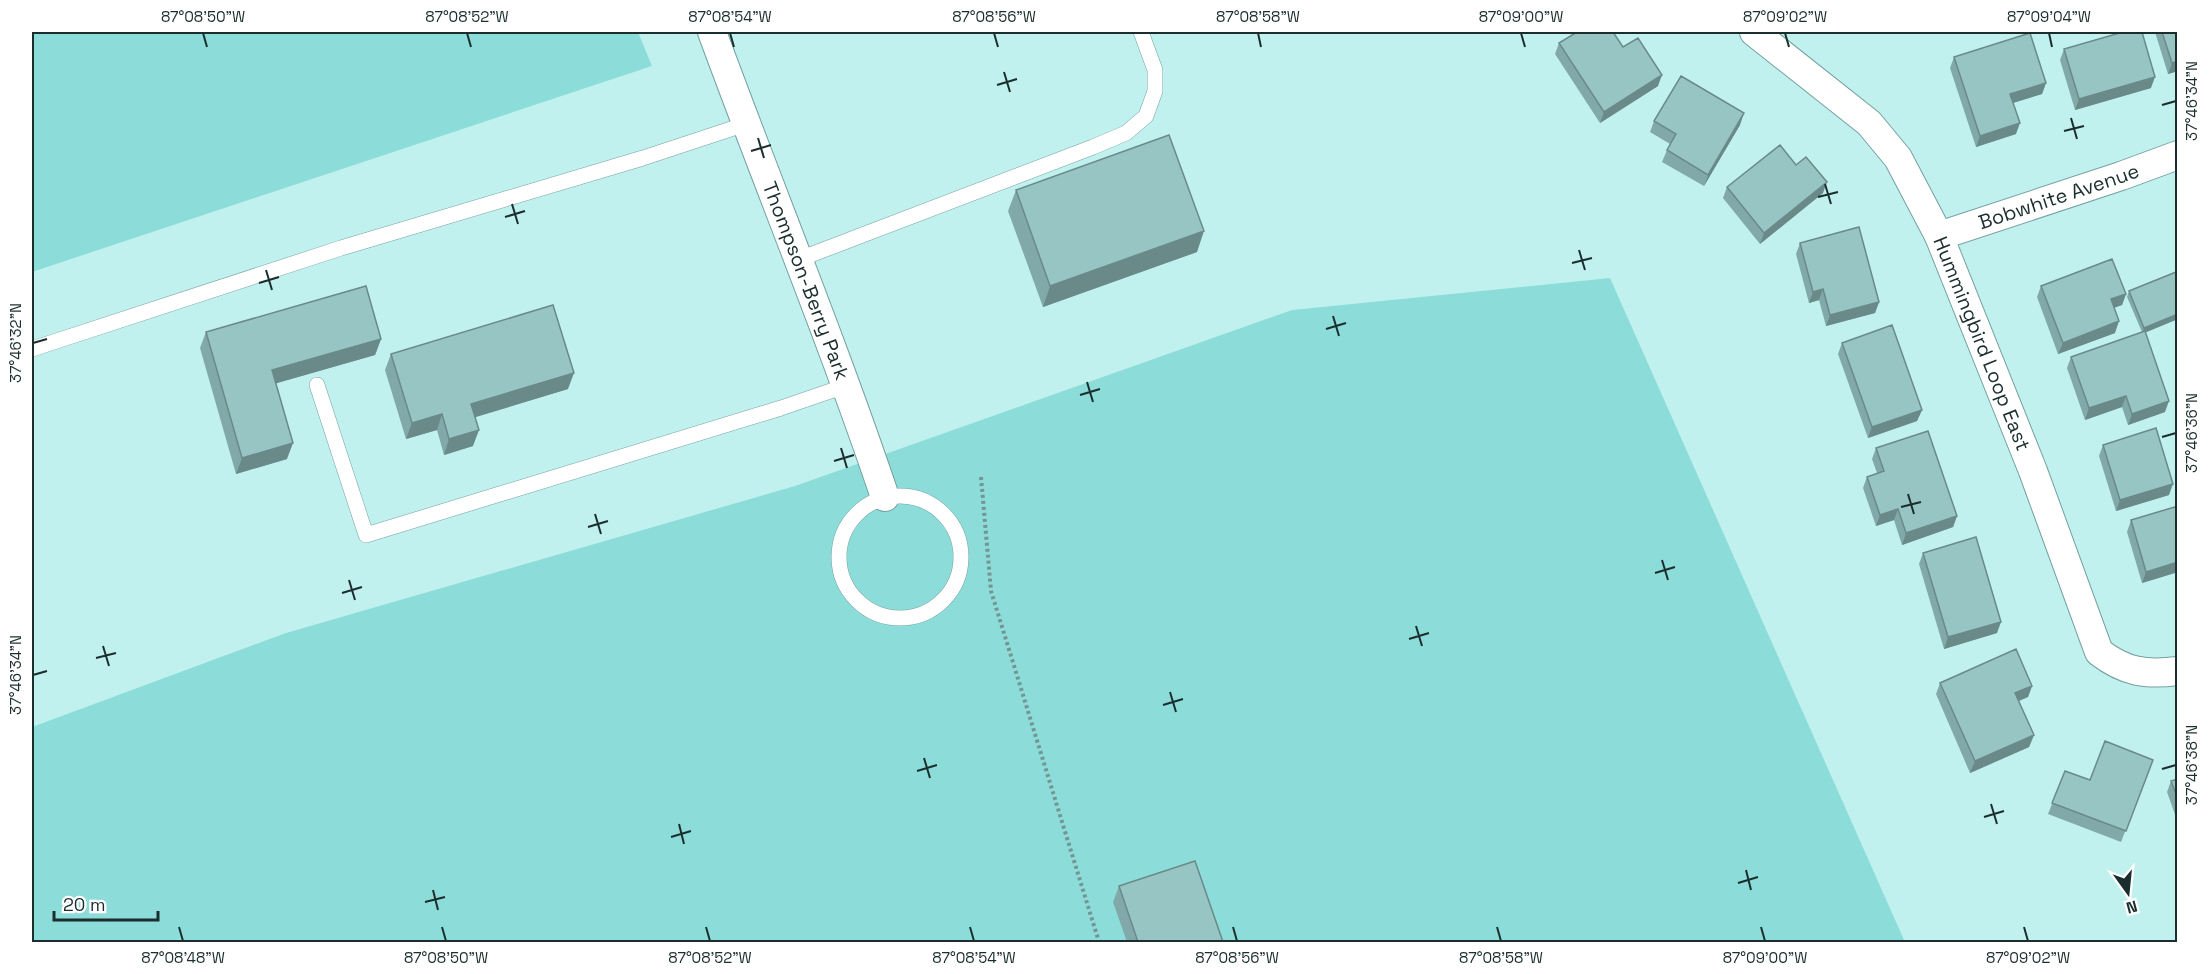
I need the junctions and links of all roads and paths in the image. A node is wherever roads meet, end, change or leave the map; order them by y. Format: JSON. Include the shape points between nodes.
{"nodes":[{"id":1,"x":712,"y":32,"type":"edge"},
{"id":2,"x":1141,"y":32,"type":"edge"},
{"id":3,"x":1754,"y":32,"type":"edge"},
{"id":4,"x":746,"y":124,"type":"junction"},
{"id":5,"x":2178,"y":155,"type":"edge"},
{"id":6,"x":1939,"y":236,"type":"junction"},
{"id":7,"x":797,"y":260,"type":"junction"},
{"id":8,"x":32,"y":349,"type":"edge"},
{"id":9,"x":317,"y":385,"type":"dead end"},
{"id":10,"x":845,"y":386,"type":"junction"},
{"id":11,"x":981,"y":477,"type":"dead end"},
{"id":12,"x":885,"y":497,"type":"junction"},
{"id":13,"x":2168,"y":672,"type":"edge"},
{"id":14,"x":1099,"y":942,"type":"edge"}],
"edges":[{"from":1,"to":4,"type":"street","name":"Thompson-Berry Park"},
{"from":2,"to":7,"type":"lane","via":[[1155,70],[1155,91],[1146,116],[1126,133]]},
{"from":3,"to":6,"type":"street","name":"Hummingbird Loop East","via":[[1869,123],[1898,158]]},
{"from":4,"to":7,"type":"street","name":"Thompson-Berry Park"},
{"from":4,"to":8,"type":"lane","via":[[341,248]]},
{"from":5,"to":6,"type":"street","name":"Bobwhite Avenue"},
{"from":6,"to":13,"type":"street","name":"Hummingbird Loop East","via":[[2033,471],[2099,652],[2135,672]]},
{"from":7,"to":10,"type":"street","name":"Thompson-Berry Park"},
{"from":9,"to":10,"type":"lane","via":[[366,535]]},
{"from":10,"to":12,"type":"street","name":"Thompson-Berry Park"},
{"from":11,"to":14,"type":"path","via":[[991,591]]},
{"from":12,"to":12,"type":"lane","via":[[927,501],[945,513],[957,531],[962,552],[960,573],[951,593],[936,608],[916,617],[878,615],[848,591],[840,573],[838,553],[852,518]]}]}
